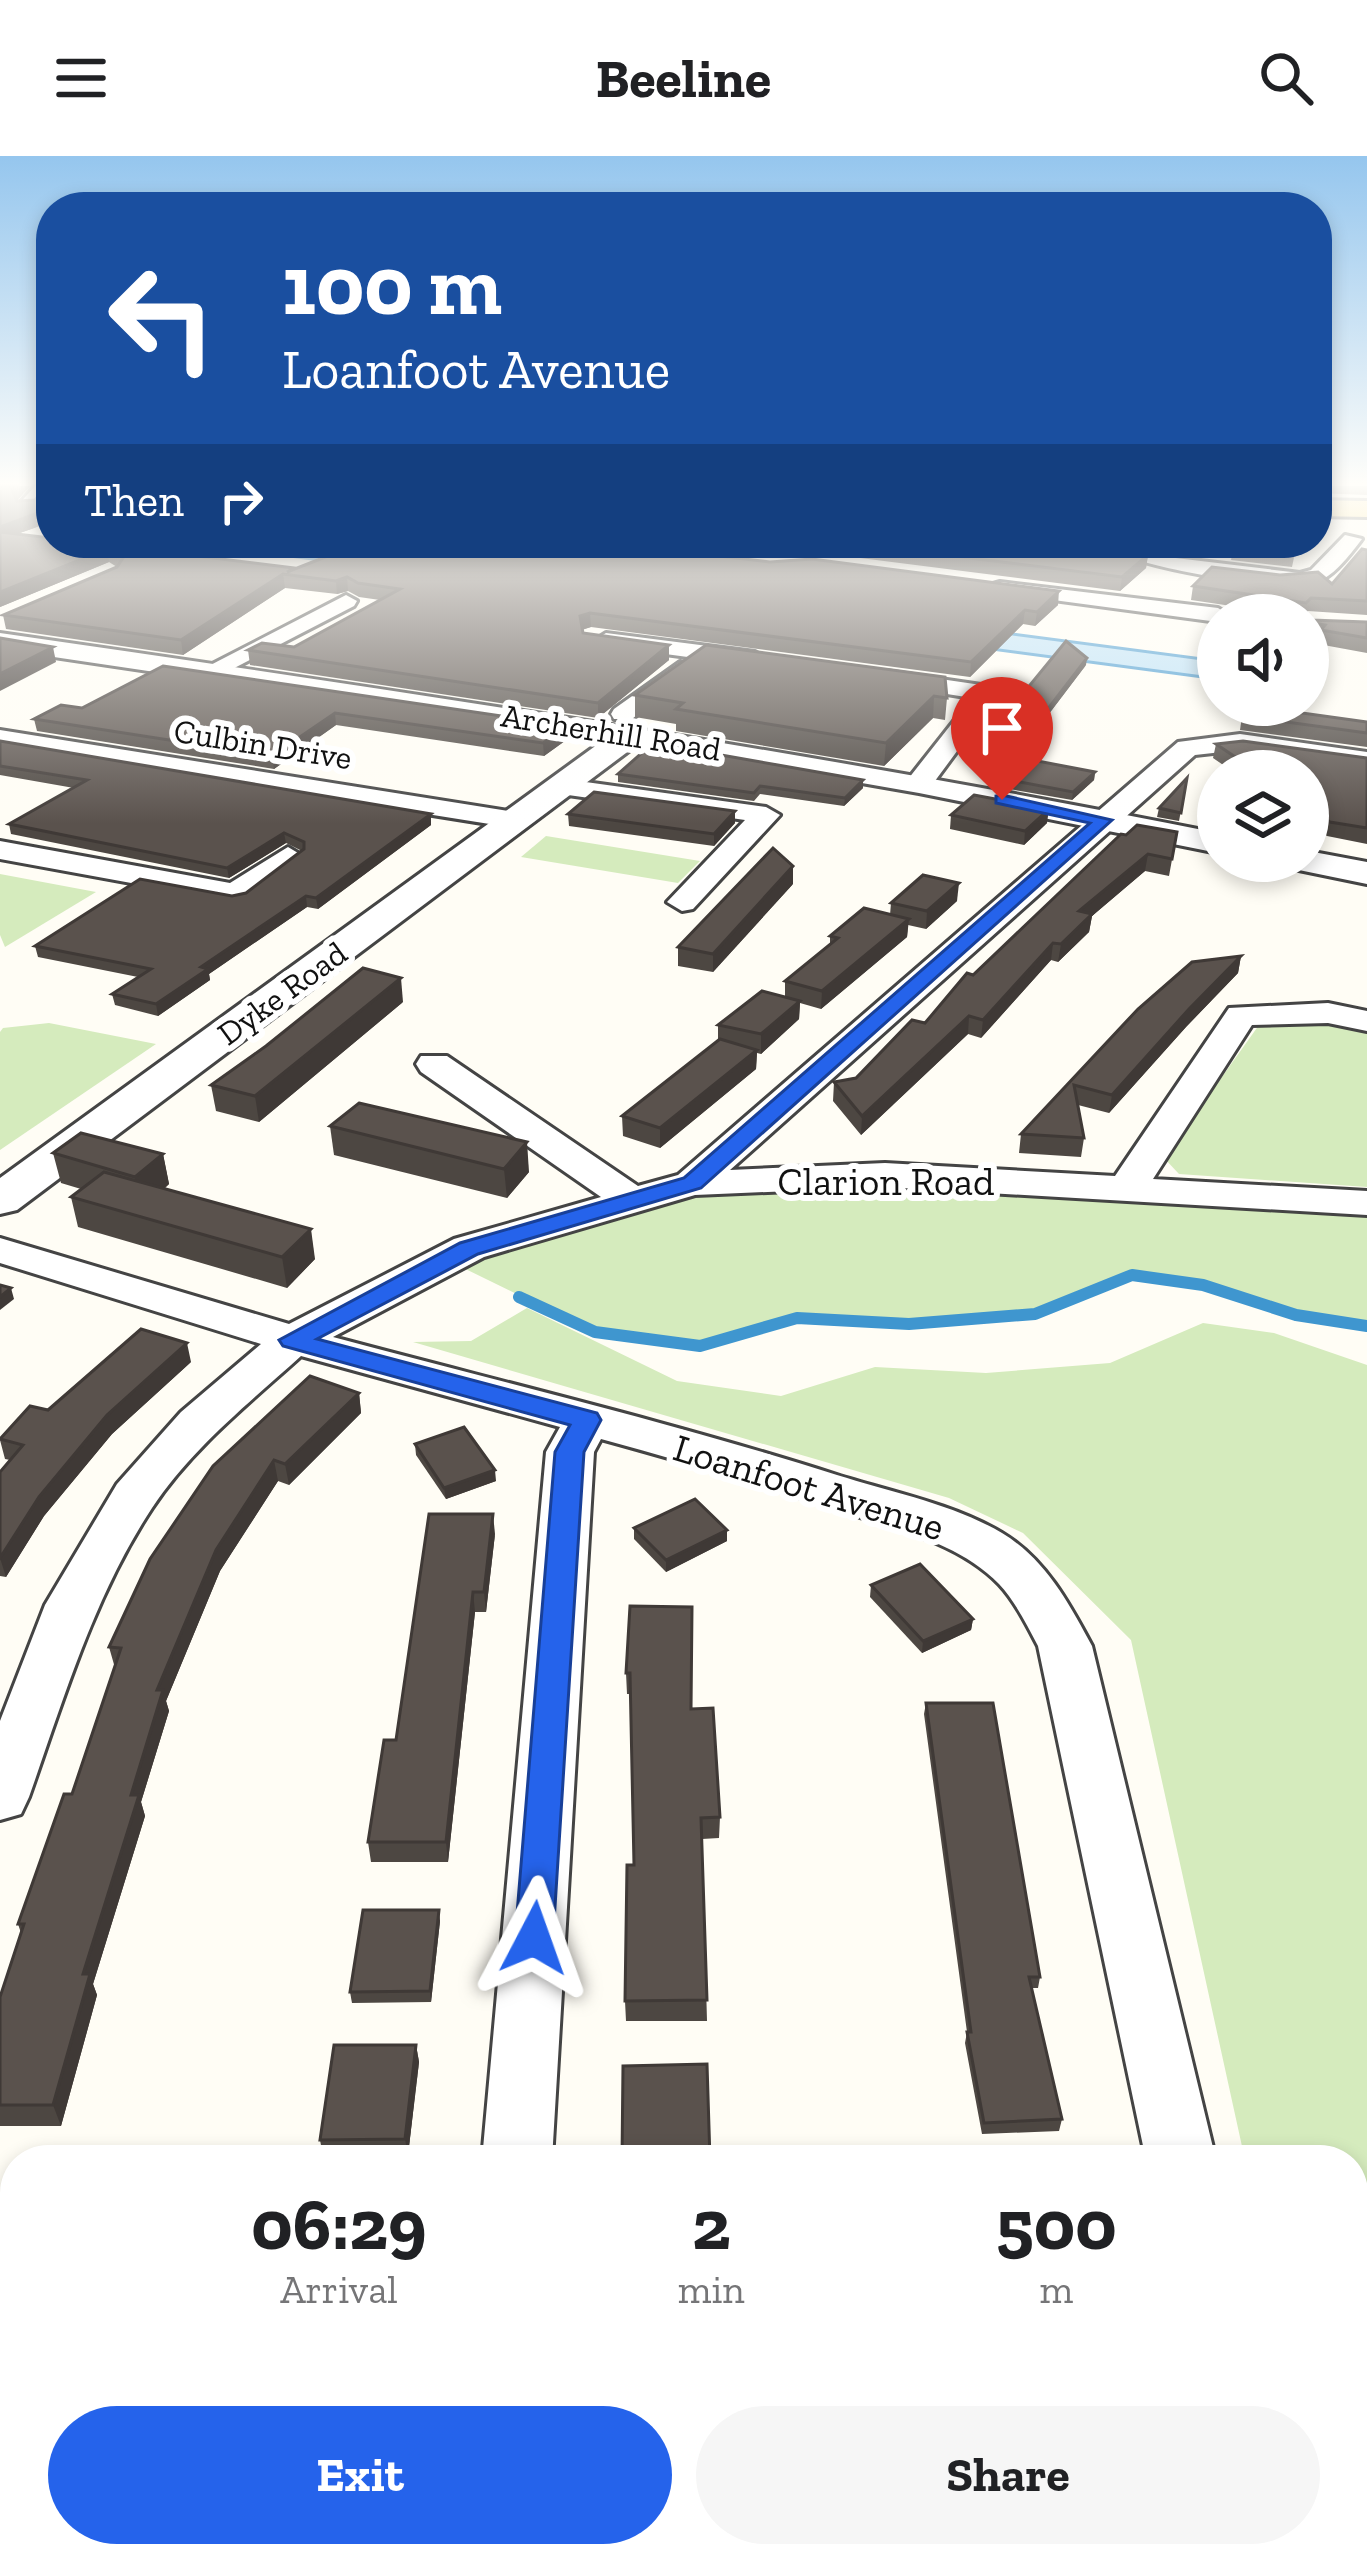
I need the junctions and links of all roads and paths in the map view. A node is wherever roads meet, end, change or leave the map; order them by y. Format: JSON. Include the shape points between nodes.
{"nodes":[{"id":1,"x":1086,"y":598,"type":"edge"},
{"id":2,"x":346,"y":601,"type":"edge"},
{"id":3,"x":1197,"y":612,"type":"edge"},
{"id":4,"x":2,"y":626,"type":"edge"},
{"id":5,"x":592,"y":638,"type":"edge"},
{"id":6,"x":701,"y":652,"type":"junction"},
{"id":7,"x":778,"y":662,"type":"edge"},
{"id":8,"x":209,"y":672,"type":"junction"},
{"id":9,"x":872,"y":676,"type":"edge"},
{"id":10,"x":627,"y":724,"type":"junction"},
{"id":11,"x":0,"y":738,"type":"edge"},
{"id":12,"x":1367,"y":760,"type":"edge"},
{"id":13,"x":919,"y":784,"type":"junction"},
{"id":14,"x":564,"y":787,"type":"junction"},
{"id":15,"x":514,"y":820,"type":"junction"},
{"id":16,"x":1103,"y":820,"type":"junction"},
{"id":17,"x":1197,"y":839,"type":"edge"},
{"id":18,"x":0,"y":850,"type":"edge"},
{"id":19,"x":288,"y":856,"type":"edge"},
{"id":20,"x":1329,"y":865,"type":"edge"},
{"id":21,"x":1367,"y":873,"type":"edge"},
{"id":22,"x":682,"y":902,"type":"dead end"},
{"id":23,"x":1367,"y":1021,"type":"edge"},
{"id":24,"x":434,"y":1064,"type":"dead end"},
{"id":25,"x":692,"y":1183,"type":"junction"},
{"id":26,"x":1126,"y":1188,"type":"junction"},
{"id":27,"x":0,"y":1200,"type":"edge"},
{"id":28,"x":634,"y":1202,"type":"junction"},
{"id":29,"x":1367,"y":1203,"type":"edge"},
{"id":30,"x":0,"y":1250,"type":"edge"},
{"id":31,"x":293,"y":1340,"type":"junction"},
{"id":32,"x":587,"y":1420,"type":"junction"},
{"id":33,"x":0,"y":1797,"type":"edge"},
{"id":34,"x":518,"y":2145,"type":"edge"},
{"id":35,"x":1178,"y":2145,"type":"edge"}],
"edges":[{"from":1,"to":3,"type":"street"},
{"from":2,"to":8,"type":"street"},
{"from":4,"to":8,"type":"street","name":"Archerhill Road"},
{"from":5,"to":6,"type":"street"},
{"from":6,"to":7,"type":"street"},
{"from":6,"to":10,"type":"street"},
{"from":8,"to":10,"type":"street","name":"Archerhill Road"},
{"from":9,"to":13,"type":"street","via":[[988,693]]},
{"from":10,"to":13,"type":"street","name":"Archerhill Road"},
{"from":10,"to":14,"type":"street","name":"Dyke Road"},
{"from":11,"to":15,"type":"street","name":"Culbin Drive"},
{"from":12,"to":16,"type":"street","via":[[1240,742],[1187,748]]},
{"from":13,"to":16,"type":"street","name":"Archerhill Road"},
{"from":14,"to":15,"type":"street","name":"Dyke Road"},
{"from":14,"to":22,"type":"street","via":[[766,814]]},
{"from":15,"to":27,"type":"street","name":"Dyke Road"},
{"from":16,"to":17,"type":"street","name":"Archerhill Road"},
{"from":16,"to":25,"type":"street"},
{"from":18,"to":19,"type":"street","via":[[235,893]]},
{"from":20,"to":21,"type":"street"},
{"from":23,"to":26,"type":"street","via":[[1328,1012],[1241,1015]]},
{"from":24,"to":28,"type":"street"},
{"from":25,"to":26,"type":"street","name":"Clarion Road","via":[[885,1175]]},
{"from":25,"to":28,"type":"street","name":"Clarion Road"},
{"from":26,"to":29,"type":"street","name":"Clarion Road"},
{"from":28,"to":31,"type":"street","name":"Clarion Road","via":[[469,1249]]},
{"from":30,"to":31,"type":"street","name":"Loanfoot Avenue"},
{"from":31,"to":32,"type":"street","name":"Loanfoot Avenue"},
{"from":31,"to":33,"type":"street","name":"Clarion Road","via":[[198,1423],[134,1496],[71,1605]]},
{"from":32,"to":34,"type":"street","via":[[570,1452]]},
{"from":32,"to":35,"type":"street","name":"Loanfoot Avenue","via":[[947,1528],[1017,1570],[1065,1646]]}]}
